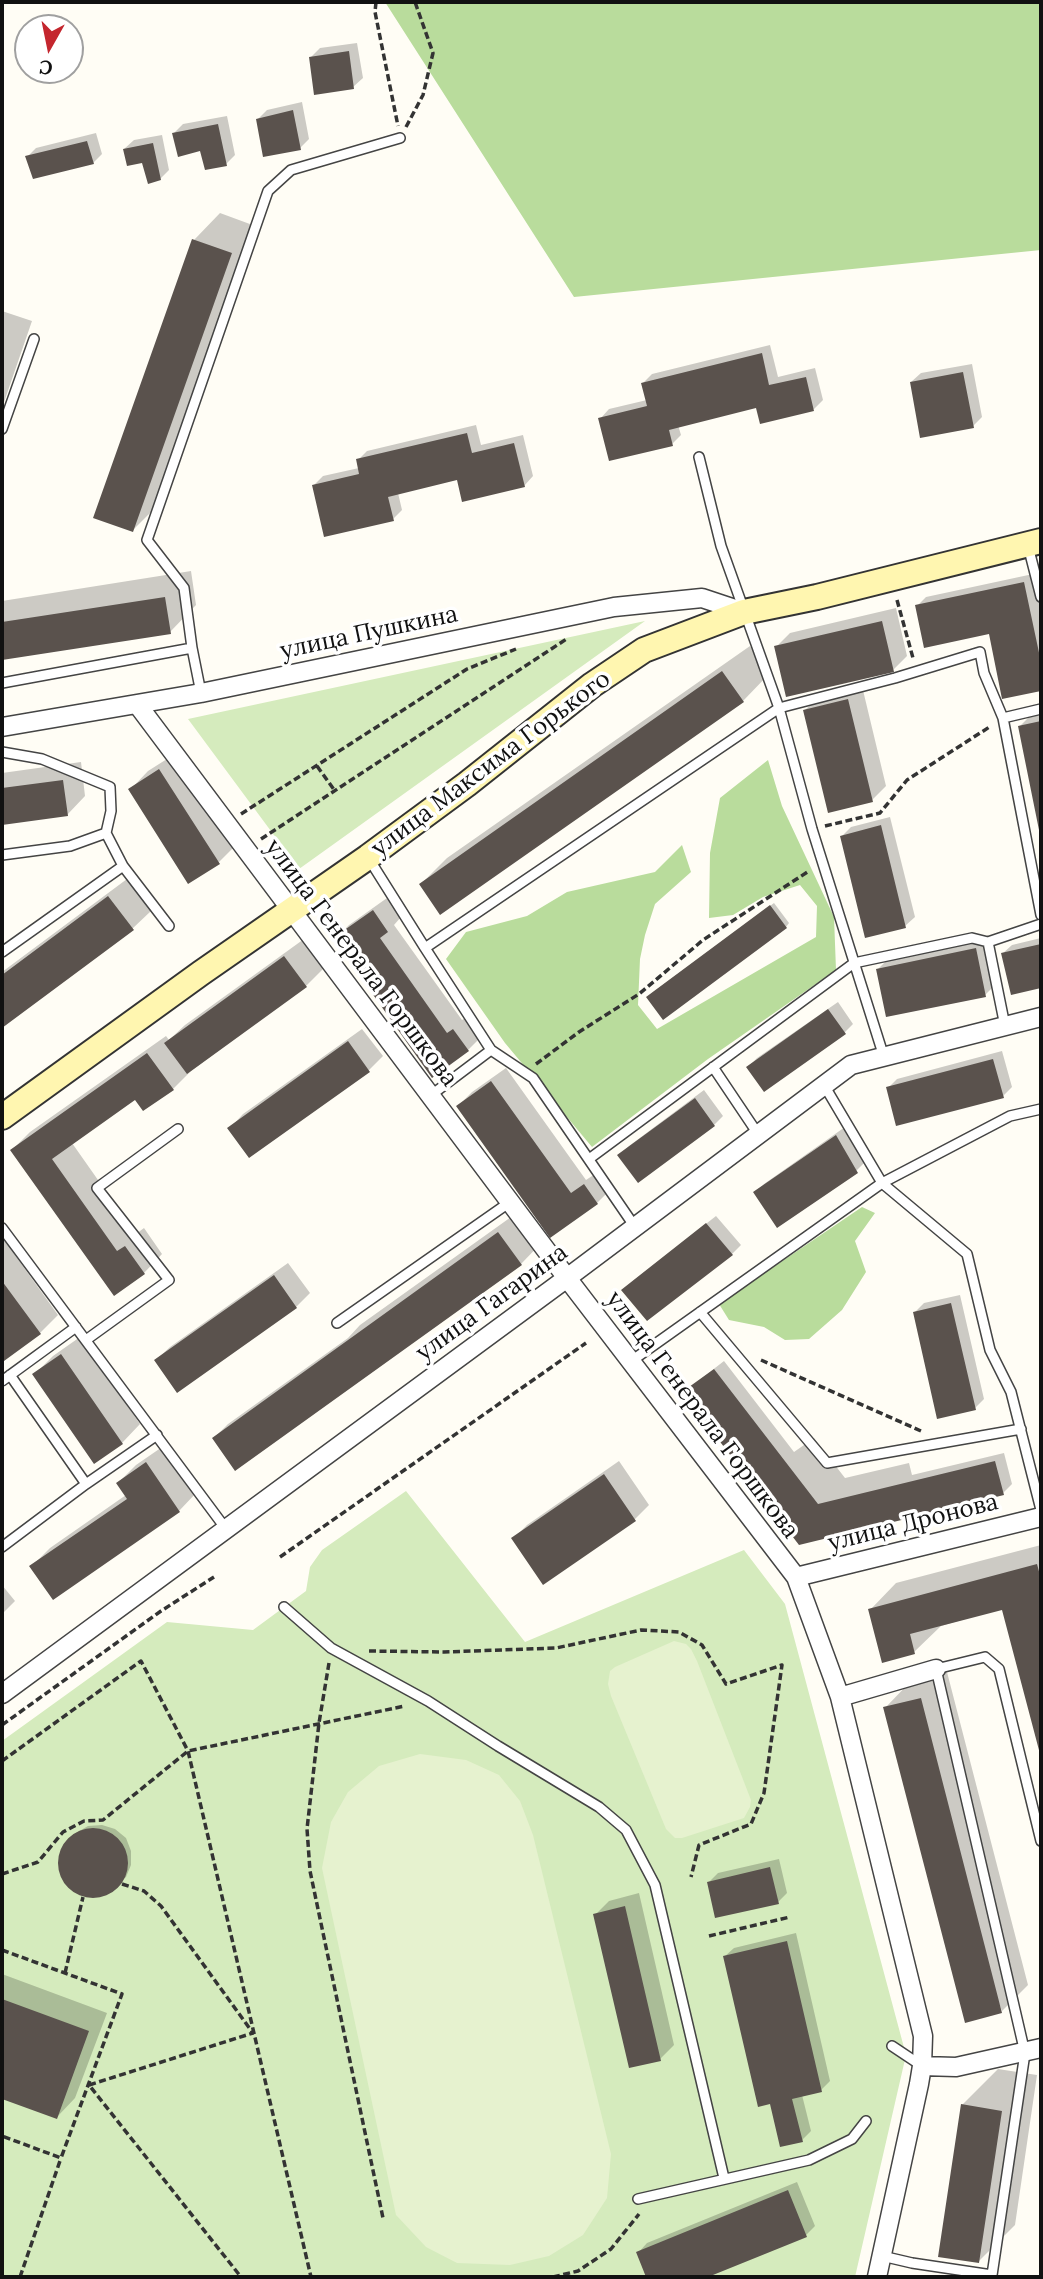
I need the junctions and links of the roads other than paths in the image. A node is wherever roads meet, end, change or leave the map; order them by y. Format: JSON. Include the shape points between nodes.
{"nodes":[{"id":1,"x":400,"y":138,"type":"road end"},
{"id":2,"x":34,"y":339,"type":"dead end"},
{"id":3,"x":2,"y":429,"type":"edge"},
{"id":4,"x":699,"y":457,"type":"dead end"},
{"id":5,"x":1034,"y":543,"type":"edge"},
{"id":6,"x":1041,"y":597,"type":"edge"},
{"id":7,"x":744,"y":612,"type":"junction"},
{"id":8,"x":192,"y":648,"type":"junction"},
{"id":9,"x":2,"y":682,"type":"edge"},
{"id":10,"x":201,"y":693,"type":"junction"},
{"id":11,"x":137,"y":704,"type":"junction"},
{"id":12,"x":779,"y":708,"type":"junction"},
{"id":13,"x":1041,"y":709,"type":"edge"},
{"id":14,"x":1003,"y":718,"type":"junction"},
{"id":15,"x":2,"y":727,"type":"edge"},
{"id":16,"x":2,"y":752,"type":"edge"},
{"id":17,"x":106,"y":833,"type":"junction"},
{"id":18,"x":2,"y":855,"type":"edge"},
{"id":19,"x":368,"y":857,"type":"junction"},
{"id":20,"x":124,"y":866,"type":"junction"},
{"id":21,"x":290,"y":911,"type":"junction"},
{"id":22,"x":1041,"y":915,"type":"edge"},
{"id":23,"x":1041,"y":924,"type":"edge"},
{"id":24,"x":169,"y":926,"type":"dead end"},
{"id":25,"x":988,"y":942,"type":"junction"},
{"id":26,"x":425,"y":948,"type":"junction"},
{"id":27,"x":2,"y":952,"type":"edge"},
{"id":28,"x":854,"y":962,"type":"junction"},
{"id":29,"x":1041,"y":1017,"type":"edge"},
{"id":30,"x":1005,"y":1026,"type":"junction"},
{"id":31,"x":491,"y":1051,"type":"junction"},
{"id":32,"x":884,"y":1056,"type":"junction"},
{"id":33,"x":713,"y":1067,"type":"junction"},
{"id":34,"x":824,"y":1085,"type":"junction"},
{"id":35,"x":430,"y":1096,"type":"junction"},
{"id":36,"x":1041,"y":1109,"type":"edge"},
{"id":37,"x":6,"y":1111,"type":"edge"},
{"id":38,"x":178,"y":1129,"type":"dead end"},
{"id":39,"x":758,"y":1134,"type":"junction"},
{"id":40,"x":589,"y":1159,"type":"junction"},
{"id":41,"x":882,"y":1183,"type":"junction"},
{"id":42,"x":510,"y":1202,"type":"junction"},
{"id":43,"x":635,"y":1227,"type":"junction"},
{"id":44,"x":2,"y":1228,"type":"edge"},
{"id":45,"x":567,"y":1278,"type":"junction"},
{"id":46,"x":700,"y":1312,"type":"junction"},
{"id":47,"x":337,"y":1323,"type":"dead end"},
{"id":48,"x":76,"y":1327,"type":"junction"},
{"id":49,"x":86,"y":1340,"type":"junction"},
{"id":50,"x":630,"y":1362,"type":"junction"},
{"id":51,"x":10,"y":1375,"type":"junction"},
{"id":52,"x":2,"y":1381,"type":"edge"},
{"id":53,"x":1021,"y":1429,"type":"junction"},
{"id":54,"x":157,"y":1435,"type":"junction"},
{"id":55,"x":86,"y":1484,"type":"junction"},
{"id":56,"x":1041,"y":1510,"type":"edge"},
{"id":57,"x":1041,"y":1517,"type":"edge"},
{"id":58,"x":226,"y":1528,"type":"junction"},
{"id":59,"x":2,"y":1547,"type":"edge"},
{"id":60,"x":796,"y":1577,"type":"junction"},
{"id":61,"x":284,"y":1607,"type":"dead end"},
{"id":62,"x":936,"y":1669,"type":"junction"},
{"id":63,"x":2,"y":1693,"type":"edge"},
{"id":64,"x":840,"y":1697,"type":"junction"},
{"id":65,"x":1041,"y":1841,"type":"edge"},
{"id":66,"x":892,"y":2046,"type":"dead end"},
{"id":67,"x":1033,"y":2050,"type":"edge"},
{"id":68,"x":922,"y":2066,"type":"junction"},
{"id":69,"x":866,"y":2121,"type":"dead end"},
{"id":70,"x":724,"y":2178,"type":"junction"},
{"id":71,"x":638,"y":2199,"type":"dead end"},
{"id":72,"x":882,"y":2256,"type":"junction"},
{"id":73,"x":877,"y":2277,"type":"edge"}],
"edges":[{"from":1,"to":8,"type":"lane","via":[[291,170],[268,191],[147,540],[184,588]]},
{"from":2,"to":3,"type":"lane"},
{"from":4,"to":7,"type":"lane","via":[[721,546]]},
{"from":5,"to":6,"type":"lane"},
{"from":5,"to":7,"type":"street","name":"улица Максима Горького"},
{"from":7,"to":10,"type":"street","name":"улица Пушкина","via":[[702,598],[614,607]]},
{"from":7,"to":12,"type":"lane"},
{"from":7,"to":19,"type":"street","name":"улица Максима Горького","via":[[644,650]]},
{"from":8,"to":9,"type":"lane"},
{"from":8,"to":10,"type":"lane"},
{"from":10,"to":11,"type":"street","name":"улица Пушкина"},
{"from":11,"to":15,"type":"street","name":"улица Пушкина"},
{"from":11,"to":21,"type":"street","name":"улица Генерала Горшкова"},
{"from":12,"to":14,"type":"lane","via":[[980,652]]},
{"from":12,"to":26,"type":"lane"},
{"from":12,"to":28,"type":"lane"},
{"from":13,"to":14,"type":"lane"},
{"from":14,"to":22,"type":"lane"},
{"from":16,"to":17,"type":"lane","via":[[42,759],[110,787]]},
{"from":17,"to":18,"type":"lane","via":[[70,846]]},
{"from":17,"to":20,"type":"lane"},
{"from":19,"to":21,"type":"street","name":"улица Максима Горького"},
{"from":19,"to":26,"type":"lane"},
{"from":20,"to":24,"type":"lane"},
{"from":20,"to":27,"type":"lane"},
{"from":21,"to":35,"type":"street","name":"улица Генерала Горшкова"},
{"from":21,"to":37,"type":"street","name":"улица Максима Горького"},
{"from":23,"to":25,"type":"lane"},
{"from":25,"to":28,"type":"lane","via":[[972,938]]},
{"from":25,"to":30,"type":"lane"},
{"from":26,"to":31,"type":"lane"},
{"from":28,"to":32,"type":"lane"},
{"from":28,"to":33,"type":"lane"},
{"from":29,"to":30,"type":"street","name":"улица Гагарина"},
{"from":30,"to":32,"type":"street","name":"улица Гагарина"},
{"from":31,"to":35,"type":"lane"},
{"from":31,"to":40,"type":"lane","via":[[533,1078]]},
{"from":32,"to":34,"type":"street","name":"улица Гагарина","via":[[850,1065]]},
{"from":33,"to":39,"type":"lane"},
{"from":33,"to":40,"type":"lane"},
{"from":34,"to":39,"type":"street","name":"улица Гагарина"},
{"from":34,"to":41,"type":"lane"},
{"from":35,"to":42,"type":"street","name":"улица Генерала Горшкова"},
{"from":36,"to":41,"type":"lane","via":[[1010,1116]]},
{"from":38,"to":49,"type":"lane","via":[[97,1188],[169,1280]]},
{"from":39,"to":43,"type":"street","name":"улица Гагарина"},
{"from":40,"to":43,"type":"lane"},
{"from":41,"to":46,"type":"lane"},
{"from":41,"to":53,"type":"lane","via":[[967,1254],[990,1350],[1011,1392]]},
{"from":42,"to":45,"type":"street","name":"улица Генерала Горшкова"},
{"from":42,"to":47,"type":"lane"},
{"from":43,"to":45,"type":"street","name":"улица Гагарина"},
{"from":44,"to":48,"type":"lane"},
{"from":45,"to":50,"type":"street","name":"улица Генерала Горшкова"},
{"from":45,"to":58,"type":"street","name":"улица Гагарина"},
{"from":46,"to":50,"type":"lane"},
{"from":46,"to":53,"type":"lane","via":[[827,1462]]},
{"from":48,"to":49,"type":"lane"},
{"from":48,"to":51,"type":"lane"},
{"from":49,"to":54,"type":"lane"},
{"from":50,"to":60,"type":"street","name":"улица Генерала Горшкова"},
{"from":51,"to":52,"type":"lane"},
{"from":51,"to":55,"type":"lane"},
{"from":53,"to":56,"type":"lane"},
{"from":54,"to":55,"type":"lane"},
{"from":54,"to":58,"type":"lane"},
{"from":55,"to":59,"type":"lane"},
{"from":57,"to":60,"type":"street","name":"улица Дронова"},
{"from":58,"to":63,"type":"street","name":"улица Гагарина"},
{"from":60,"to":64,"type":"street","name":"улица Генерала Горшкова"},
{"from":61,"to":70,"type":"lane","via":[[331,1648],[428,1701],[600,1807],[626,1830],[655,1885]]},
{"from":62,"to":64,"type":"street"},
{"from":62,"to":65,"type":"lane","via":[[985,1657],[999,1669]]},
{"from":62,"to":67,"type":"lane"},
{"from":64,"to":68,"type":"street","name":"улица Генерала Горшкова","via":[[923,2036]]},
{"from":66,"to":68,"type":"lane"},
{"from":67,"to":68,"type":"street","via":[[956,2067]]},
{"from":67,"to":72,"type":"lane","via":[[992,2275]]},
{"from":68,"to":72,"type":"street","name":"улица Генерала Горшкова"},
{"from":69,"to":70,"type":"lane","via":[[852,2139],[808,2160]]},
{"from":70,"to":71,"type":"lane"},
{"from":72,"to":73,"type":"street","name":"улица Генерала Горшкова"}]}
